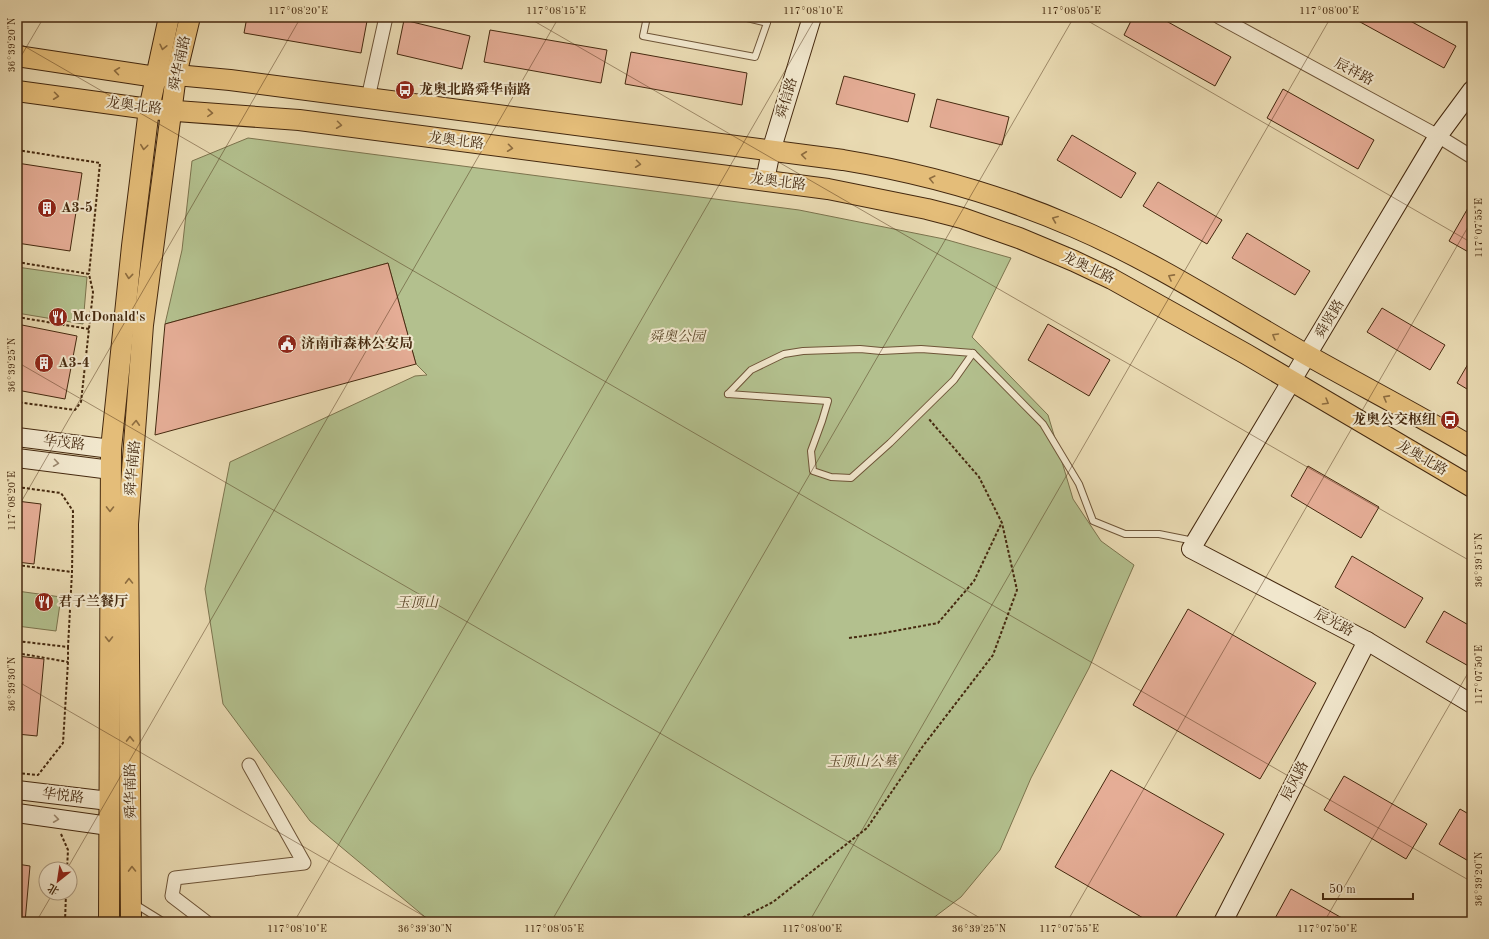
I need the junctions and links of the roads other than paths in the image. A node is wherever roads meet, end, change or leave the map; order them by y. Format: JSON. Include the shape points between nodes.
{"nodes":[{"id":1,"x":169,"y":17,"type":"edge"},
{"id":2,"x":190,"y":17,"type":"edge"},
{"id":3,"x":386,"y":17,"type":"edge"},
{"id":4,"x":647,"y":17,"type":"edge"},
{"id":5,"x":743,"y":17,"type":"edge"},
{"id":6,"x":812,"y":17,"type":"edge"},
{"id":7,"x":1219,"y":17,"type":"edge"},
{"id":8,"x":17,"y":56,"type":"edge"},
{"id":9,"x":176,"y":75,"type":"junction"},
{"id":10,"x":156,"y":77,"type":"junction"},
{"id":11,"x":1472,"y":90,"type":"edge"},
{"id":12,"x":17,"y":91,"type":"edge"},
{"id":13,"x":368,"y":98,"type":"junction"},
{"id":14,"x":149,"y":109,"type":"junction"},
{"id":15,"x":171,"y":110,"type":"junction"},
{"id":16,"x":1438,"y":136,"type":"junction"},
{"id":17,"x":771,"y":151,"type":"junction"},
{"id":18,"x":1472,"y":157,"type":"edge"},
{"id":19,"x":764,"y":180,"type":"junction"},
{"id":20,"x":972,"y":353,"type":"junction"},
{"id":21,"x":1308,"y":356,"type":"junction"},
{"id":22,"x":1292,"y":383,"type":"junction"},
{"id":23,"x":17,"y":437,"type":"edge"},
{"id":24,"x":1472,"y":447,"type":"edge"},
{"id":25,"x":111,"y":449,"type":"junction"},
{"id":26,"x":17,"y":458,"type":"edge"},
{"id":27,"x":111,"y":470,"type":"junction"},
{"id":28,"x":1472,"y":487,"type":"edge"},
{"id":29,"x":1194,"y":545,"type":"junction"},
{"id":30,"x":1367,"y":641,"type":"junction"},
{"id":31,"x":1472,"y":704,"type":"edge"},
{"id":32,"x":249,"y":764,"type":"dead end"},
{"id":33,"x":17,"y":790,"type":"edge"},
{"id":34,"x":108,"y":801,"type":"junction"},
{"id":35,"x":17,"y":814,"type":"edge"},
{"id":36,"x":109,"y":826,"type":"junction"},
{"id":37,"x":132,"y":902,"type":"junction"},
{"id":38,"x":109,"y":922,"type":"edge"},
{"id":39,"x":131,"y":922,"type":"edge"},
{"id":40,"x":164,"y":922,"type":"edge"},
{"id":41,"x":206,"y":922,"type":"edge"},
{"id":42,"x":1223,"y":922,"type":"edge"}],
"edges":[{"from":1,"to":10,"type":"main road","name":"舜华南路","one_way":true},
{"from":2,"to":9,"type":"main road","name":"舜华南路"},
{"from":3,"to":13,"type":"street"},
{"from":4,"to":5,"type":"lane","via":[[643,36],[755,57],[767,23]]},
{"from":6,"to":17,"type":"street","name":"舜信路"},
{"from":7,"to":16,"type":"street","name":"辰祥路"},
{"from":10,"to":8,"type":"main road","one_way":true},
{"from":9,"to":10,"type":"main road"},
{"from":9,"to":13,"type":"main road"},
{"from":9,"to":15,"type":"main road","name":"舜华南路"},
{"from":10,"to":14,"type":"main road","name":"舜华南路"},
{"from":11,"to":16,"type":"street","name":"舜贤路"},
{"from":12,"to":14,"type":"main road","name":"龙奥北路","one_way":true},
{"from":13,"to":17,"type":"main road"},
{"from":14,"to":15,"type":"main road","name":"龙奥北路"},
{"from":14,"to":25,"type":"main road","name":"舜华南路","one_way":true},
{"from":15,"to":19,"type":"main road","name":"龙奥北路","one_way":true,"via":[[299,120]]},
{"from":37,"to":15,"type":"main road","name":"舜华南路","one_way":true,"via":[[128,524],[141,336]]},
{"from":16,"to":18,"type":"street","name":"辰祥路"},
{"from":16,"to":21,"type":"street","name":"舜贤路"},
{"from":17,"to":19,"type":"street","name":"舜信路"},
{"from":21,"to":17,"type":"main road","one_way":true,"via":[[1133,255],[1075,227],[1007,200],[877,165]]},
{"from":19,"to":22,"type":"main road","name":"龙奥北路","via":[[828,189],[927,209],[1019,238],[1112,279],[1246,354]]},
{"from":20,"to":20,"type":"lane","via":[[921,349],[860,349],[784,354],[751,370],[728,394],[828,402],[811,451],[813,471],[831,478],[851,478],[954,380]]},
{"from":20,"to":29,"type":"lane","via":[[1043,424],[1079,484],[1093,521],[1125,534],[1159,534]]},
{"from":21,"to":22,"type":"street","name":"舜贤路"},
{"from":24,"to":21,"type":"main road","one_way":true},
{"from":22,"to":28,"type":"main road","name":"龙奥北路","one_way":true},
{"from":22,"to":29,"type":"street","name":"舜贤路"},
{"from":23,"to":25,"type":"street","name":"华茂路"},
{"from":25,"to":27,"type":"main road","name":"舜华南路"},
{"from":26,"to":27,"type":"street","name":"华茂路","one_way":true},
{"from":27,"to":34,"type":"main road","name":"舜华南路","one_way":true},
{"from":29,"to":30,"type":"street","name":"辰光路"},
{"from":30,"to":31,"type":"street","name":"辰光路"},
{"from":30,"to":42,"type":"street","name":"辰风路"},
{"from":32,"to":41,"type":"street","via":[[304,863],[174,878],[172,896]]},
{"from":33,"to":34,"type":"street","name":"华悦路"},
{"from":34,"to":36,"type":"main road","name":"舜华南路"},
{"from":35,"to":36,"type":"street","one_way":true},
{"from":36,"to":38,"type":"main road","name":"舜华南路"},
{"from":37,"to":39,"type":"main road","name":"舜华南路"},
{"from":37,"to":40,"type":"lane"}]}
